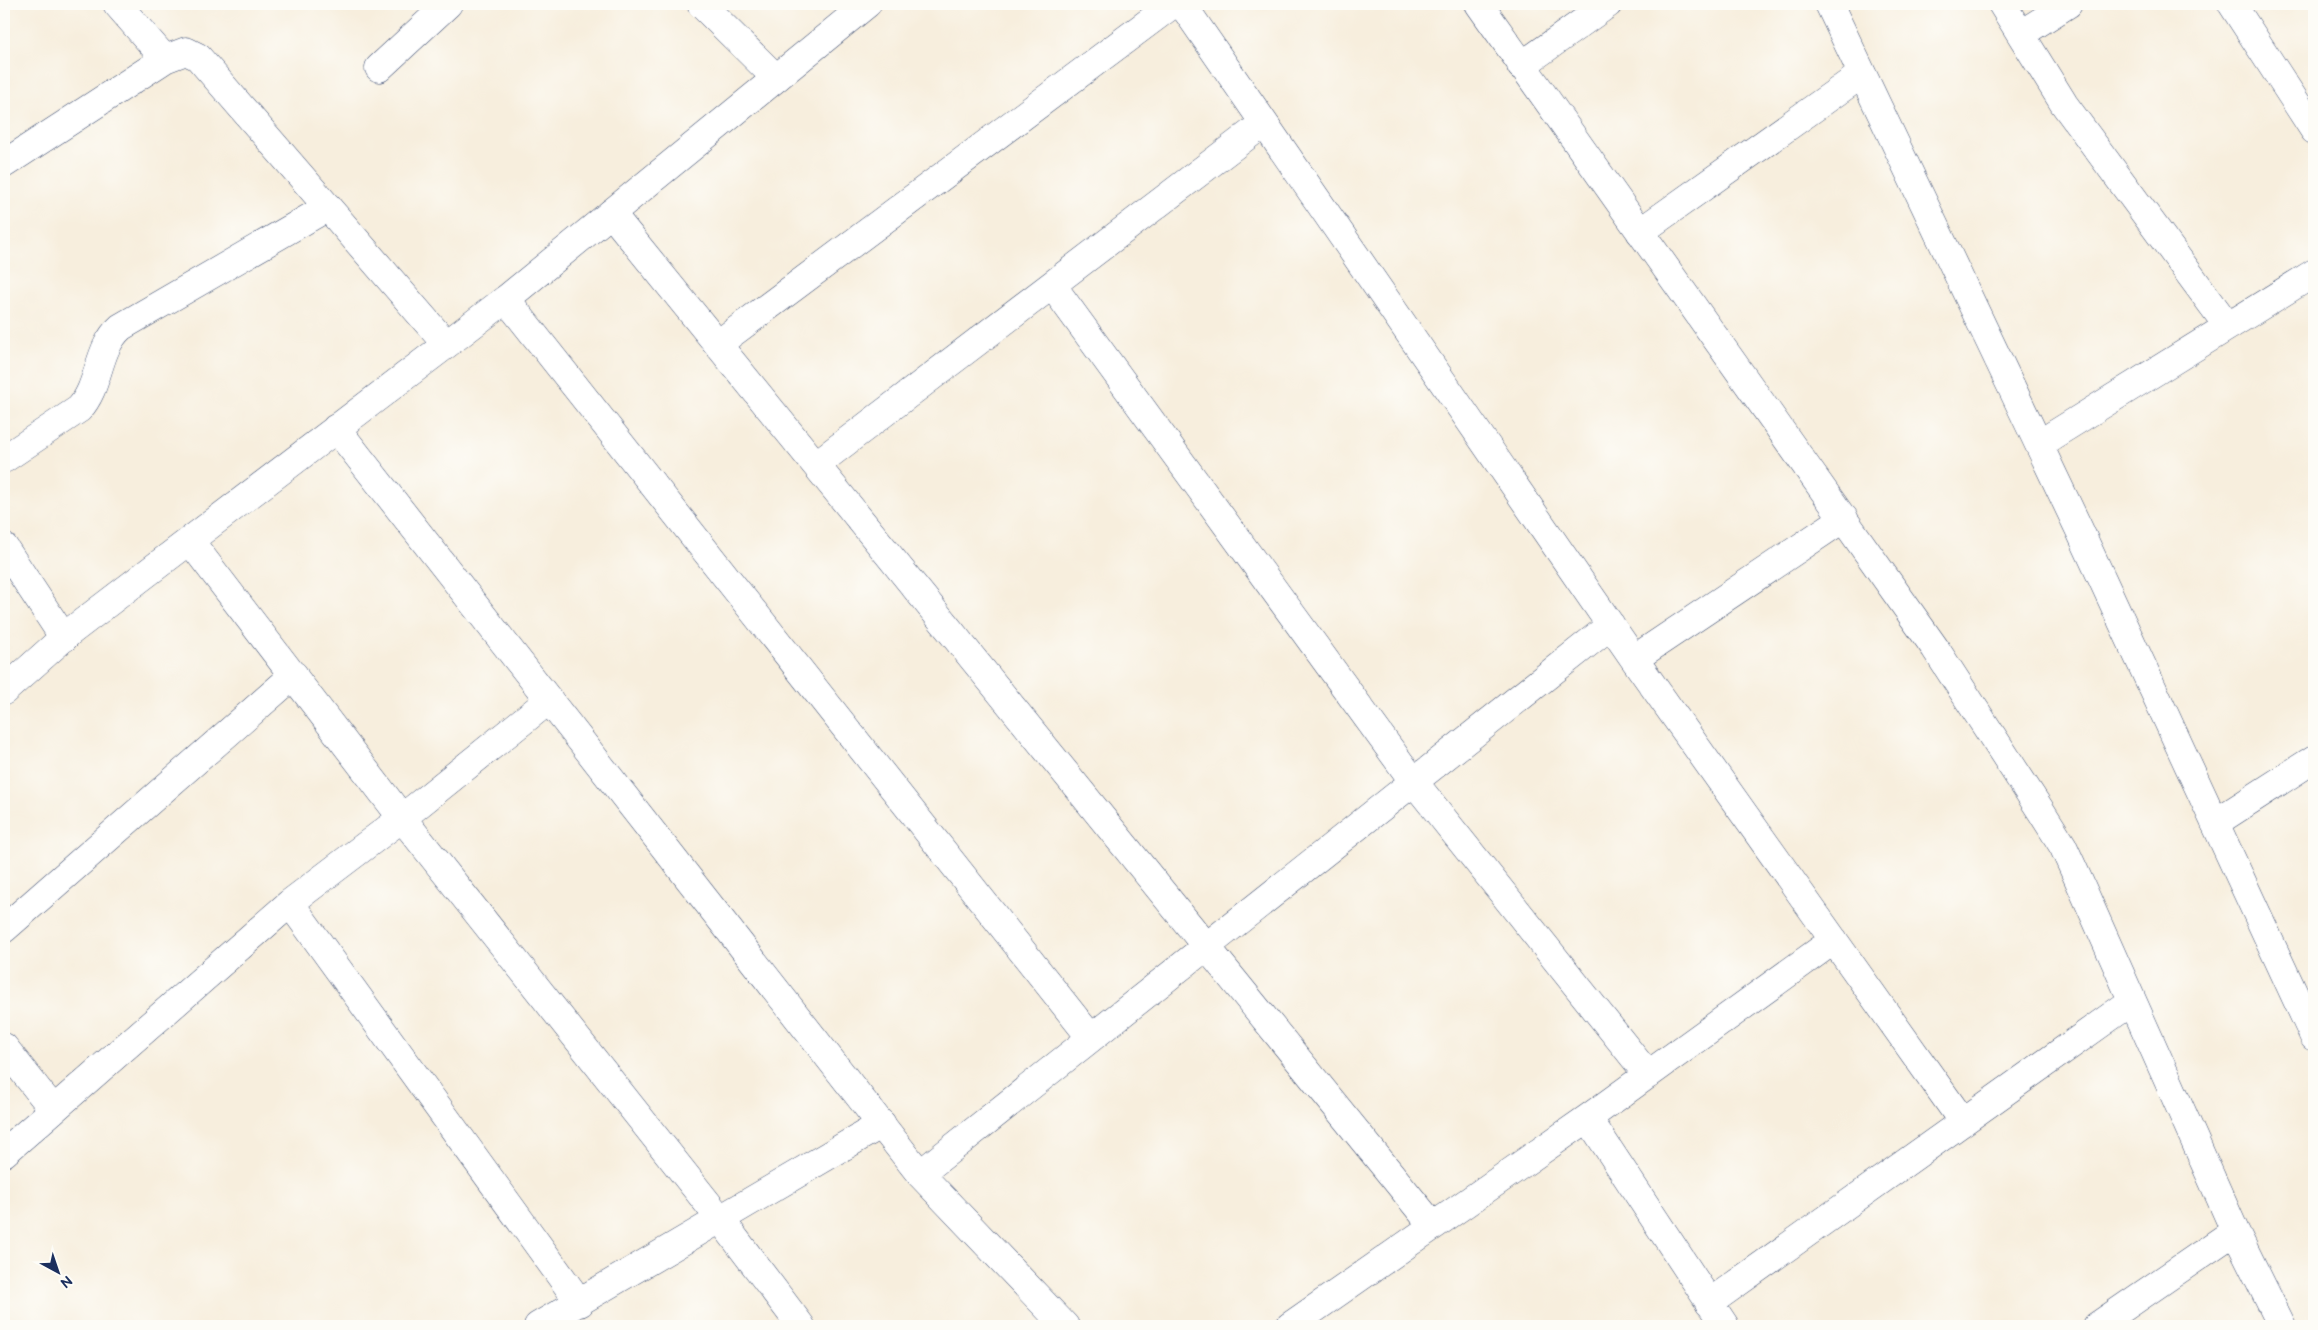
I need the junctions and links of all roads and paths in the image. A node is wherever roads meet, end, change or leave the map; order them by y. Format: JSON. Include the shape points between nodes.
{"nodes":[{"id":1,"x":117,"y":4,"type":"edge"},
{"id":2,"x":448,"y":4,"type":"edge"},
{"id":3,"x":701,"y":4,"type":"edge"},
{"id":4,"x":867,"y":4,"type":"edge"},
{"id":5,"x":1173,"y":4,"type":"edge"},
{"id":6,"x":1182,"y":4,"type":"edge"},
{"id":7,"x":1479,"y":4,"type":"edge"},
{"id":8,"x":1608,"y":4,"type":"edge"},
{"id":9,"x":1828,"y":4,"type":"edge"},
{"id":10,"x":2002,"y":4,"type":"edge"},
{"id":11,"x":2068,"y":4,"type":"edge"},
{"id":12,"x":2232,"y":4,"type":"edge"},
{"id":13,"x":2021,"y":34,"type":"junction"},
{"id":14,"x":165,"y":59,"type":"junction"},
{"id":15,"x":1521,"y":66,"type":"junction"},
{"id":16,"x":379,"y":68,"type":"dead end"},
{"id":17,"x":1862,"y":74,"type":"junction"},
{"id":18,"x":776,"y":78,"type":"junction"},
{"id":19,"x":1264,"y":123,"type":"junction"},
{"id":20,"x":2314,"y":130,"type":"edge"},
{"id":21,"x":4,"y":164,"type":"edge"},
{"id":22,"x":328,"y":207,"type":"junction"},
{"id":23,"x":611,"y":213,"type":"junction"},
{"id":24,"x":1640,"y":232,"type":"junction"},
{"id":25,"x":2314,"y":272,"type":"edge"},
{"id":26,"x":1052,"y":285,"type":"junction"},
{"id":27,"x":506,"y":299,"type":"junction"},
{"id":28,"x":2227,"y":325,"type":"junction"},
{"id":29,"x":446,"y":344,"type":"junction"},
{"id":30,"x":718,"y":344,"type":"junction"},
{"id":31,"x":336,"y":428,"type":"junction"},
{"id":32,"x":2039,"y":444,"type":"junction"},
{"id":33,"x":4,"y":459,"type":"edge"},
{"id":34,"x":817,"y":464,"type":"junction"},
{"id":35,"x":1844,"y":518,"type":"junction"},
{"id":36,"x":190,"y":541,"type":"junction"},
{"id":37,"x":4,"y":548,"type":"edge"},
{"id":38,"x":1612,"y":625,"type":"junction"},
{"id":39,"x":64,"y":638,"type":"junction"},
{"id":40,"x":1634,"y":658,"type":"junction"},
{"id":41,"x":294,"y":675,"type":"junction"},
{"id":42,"x":4,"y":691,"type":"edge"},
{"id":43,"x":549,"y":700,"type":"junction"},
{"id":44,"x":2314,"y":759,"type":"edge"},
{"id":45,"x":1414,"y":782,"type":"junction"},
{"id":46,"x":402,"y":818,"type":"junction"},
{"id":47,"x":2215,"y":823,"type":"junction"},
{"id":48,"x":290,"y":903,"type":"junction"},
{"id":49,"x":4,"y":929,"type":"edge"},
{"id":50,"x":1834,"y":940,"type":"junction"},
{"id":51,"x":1205,"y":948,"type":"junction"},
{"id":52,"x":2131,"y":1002,"type":"junction"},
{"id":53,"x":2314,"y":1037,"type":"edge"},
{"id":54,"x":1091,"y":1038,"type":"junction"},
{"id":55,"x":4,"y":1046,"type":"edge"},
{"id":56,"x":1648,"y":1075,"type":"junction"},
{"id":57,"x":53,"y":1109,"type":"junction"},
{"id":58,"x":1588,"y":1118,"type":"junction"},
{"id":59,"x":1963,"y":1122,"type":"junction"},
{"id":60,"x":882,"y":1124,"type":"junction"},
{"id":61,"x":4,"y":1153,"type":"edge"},
{"id":62,"x":920,"y":1174,"type":"junction"},
{"id":63,"x":721,"y":1220,"type":"junction"},
{"id":64,"x":1434,"y":1226,"type":"junction"},
{"id":65,"x":2235,"y":1231,"type":"junction"},
{"id":66,"x":1710,"y":1303,"type":"junction"},
{"id":67,"x":575,"y":1313,"type":"edge"},
{"id":68,"x":538,"y":1326,"type":"edge"},
{"id":69,"x":801,"y":1326,"type":"edge"},
{"id":70,"x":1065,"y":1326,"type":"edge"},
{"id":71,"x":1290,"y":1326,"type":"edge"},
{"id":72,"x":1725,"y":1326,"type":"edge"},
{"id":73,"x":2096,"y":1326,"type":"edge"},
{"id":74,"x":2282,"y":1326,"type":"edge"}],
"edges":[{"from":1,"to":14,"type":"street"},
{"from":2,"to":16,"type":"street"},
{"from":3,"to":18,"type":"street"},
{"from":4,"to":18,"type":"street"},
{"from":5,"to":30,"type":"street"},
{"from":6,"to":19,"type":"street"},
{"from":7,"to":15,"type":"street"},
{"from":8,"to":15,"type":"street"},
{"from":9,"to":17,"type":"street"},
{"from":10,"to":13,"type":"street"},
{"from":11,"to":13,"type":"street"},
{"from":12,"to":20,"type":"street"},
{"from":13,"to":28,"type":"street","via":[[2074,118]]},
{"from":14,"to":21,"type":"street"},
{"from":14,"to":22,"type":"street","via":[[186,51],[198,57]]},
{"from":15,"to":24,"type":"street"},
{"from":17,"to":24,"type":"street"},
{"from":17,"to":32,"type":"street"},
{"from":18,"to":23,"type":"street"},
{"from":19,"to":26,"type":"street"},
{"from":19,"to":38,"type":"street"},
{"from":22,"to":29,"type":"street"},
{"from":22,"to":33,"type":"street","via":[[120,327],[110,336],[104,349],[89,398],[79,409]]},
{"from":23,"to":27,"type":"street"},
{"from":23,"to":30,"type":"street"},
{"from":24,"to":35,"type":"street"},
{"from":25,"to":28,"type":"street"},
{"from":26,"to":34,"type":"street"},
{"from":26,"to":45,"type":"street"},
{"from":27,"to":29,"type":"street"},
{"from":27,"to":54,"type":"street"},
{"from":28,"to":32,"type":"street"},
{"from":29,"to":31,"type":"street"},
{"from":30,"to":34,"type":"street"},
{"from":31,"to":36,"type":"street"},
{"from":31,"to":43,"type":"street"},
{"from":32,"to":47,"type":"street"},
{"from":34,"to":51,"type":"street"},
{"from":35,"to":40,"type":"street"},
{"from":35,"to":52,"type":"street","via":[[1935,648],[2058,839]]},
{"from":36,"to":39,"type":"street"},
{"from":36,"to":41,"type":"street"},
{"from":37,"to":39,"type":"street"},
{"from":38,"to":40,"type":"street"},
{"from":38,"to":45,"type":"street"},
{"from":39,"to":42,"type":"street"},
{"from":40,"to":50,"type":"street"},
{"from":41,"to":46,"type":"street"},
{"from":41,"to":49,"type":"street"},
{"from":43,"to":46,"type":"street"},
{"from":43,"to":60,"type":"street"},
{"from":44,"to":47,"type":"street"},
{"from":45,"to":51,"type":"street"},
{"from":45,"to":56,"type":"street"},
{"from":46,"to":48,"type":"street"},
{"from":46,"to":63,"type":"street"},
{"from":47,"to":53,"type":"street"},
{"from":48,"to":57,"type":"street"},
{"from":48,"to":67,"type":"street"},
{"from":50,"to":56,"type":"street"},
{"from":50,"to":59,"type":"street"},
{"from":51,"to":54,"type":"street"},
{"from":51,"to":64,"type":"street"},
{"from":52,"to":59,"type":"street"},
{"from":52,"to":65,"type":"street"},
{"from":54,"to":62,"type":"street"},
{"from":55,"to":57,"type":"street"},
{"from":56,"to":58,"type":"street"},
{"from":57,"to":61,"type":"street"},
{"from":58,"to":64,"type":"street"},
{"from":58,"to":66,"type":"street"},
{"from":59,"to":66,"type":"street"},
{"from":60,"to":62,"type":"street"},
{"from":60,"to":63,"type":"street"},
{"from":62,"to":70,"type":"street"},
{"from":63,"to":67,"type":"street"},
{"from":63,"to":69,"type":"street"},
{"from":64,"to":71,"type":"street"},
{"from":65,"to":73,"type":"street"},
{"from":65,"to":74,"type":"street"},
{"from":66,"to":72,"type":"street"},
{"from":67,"to":68,"type":"street"}]}
